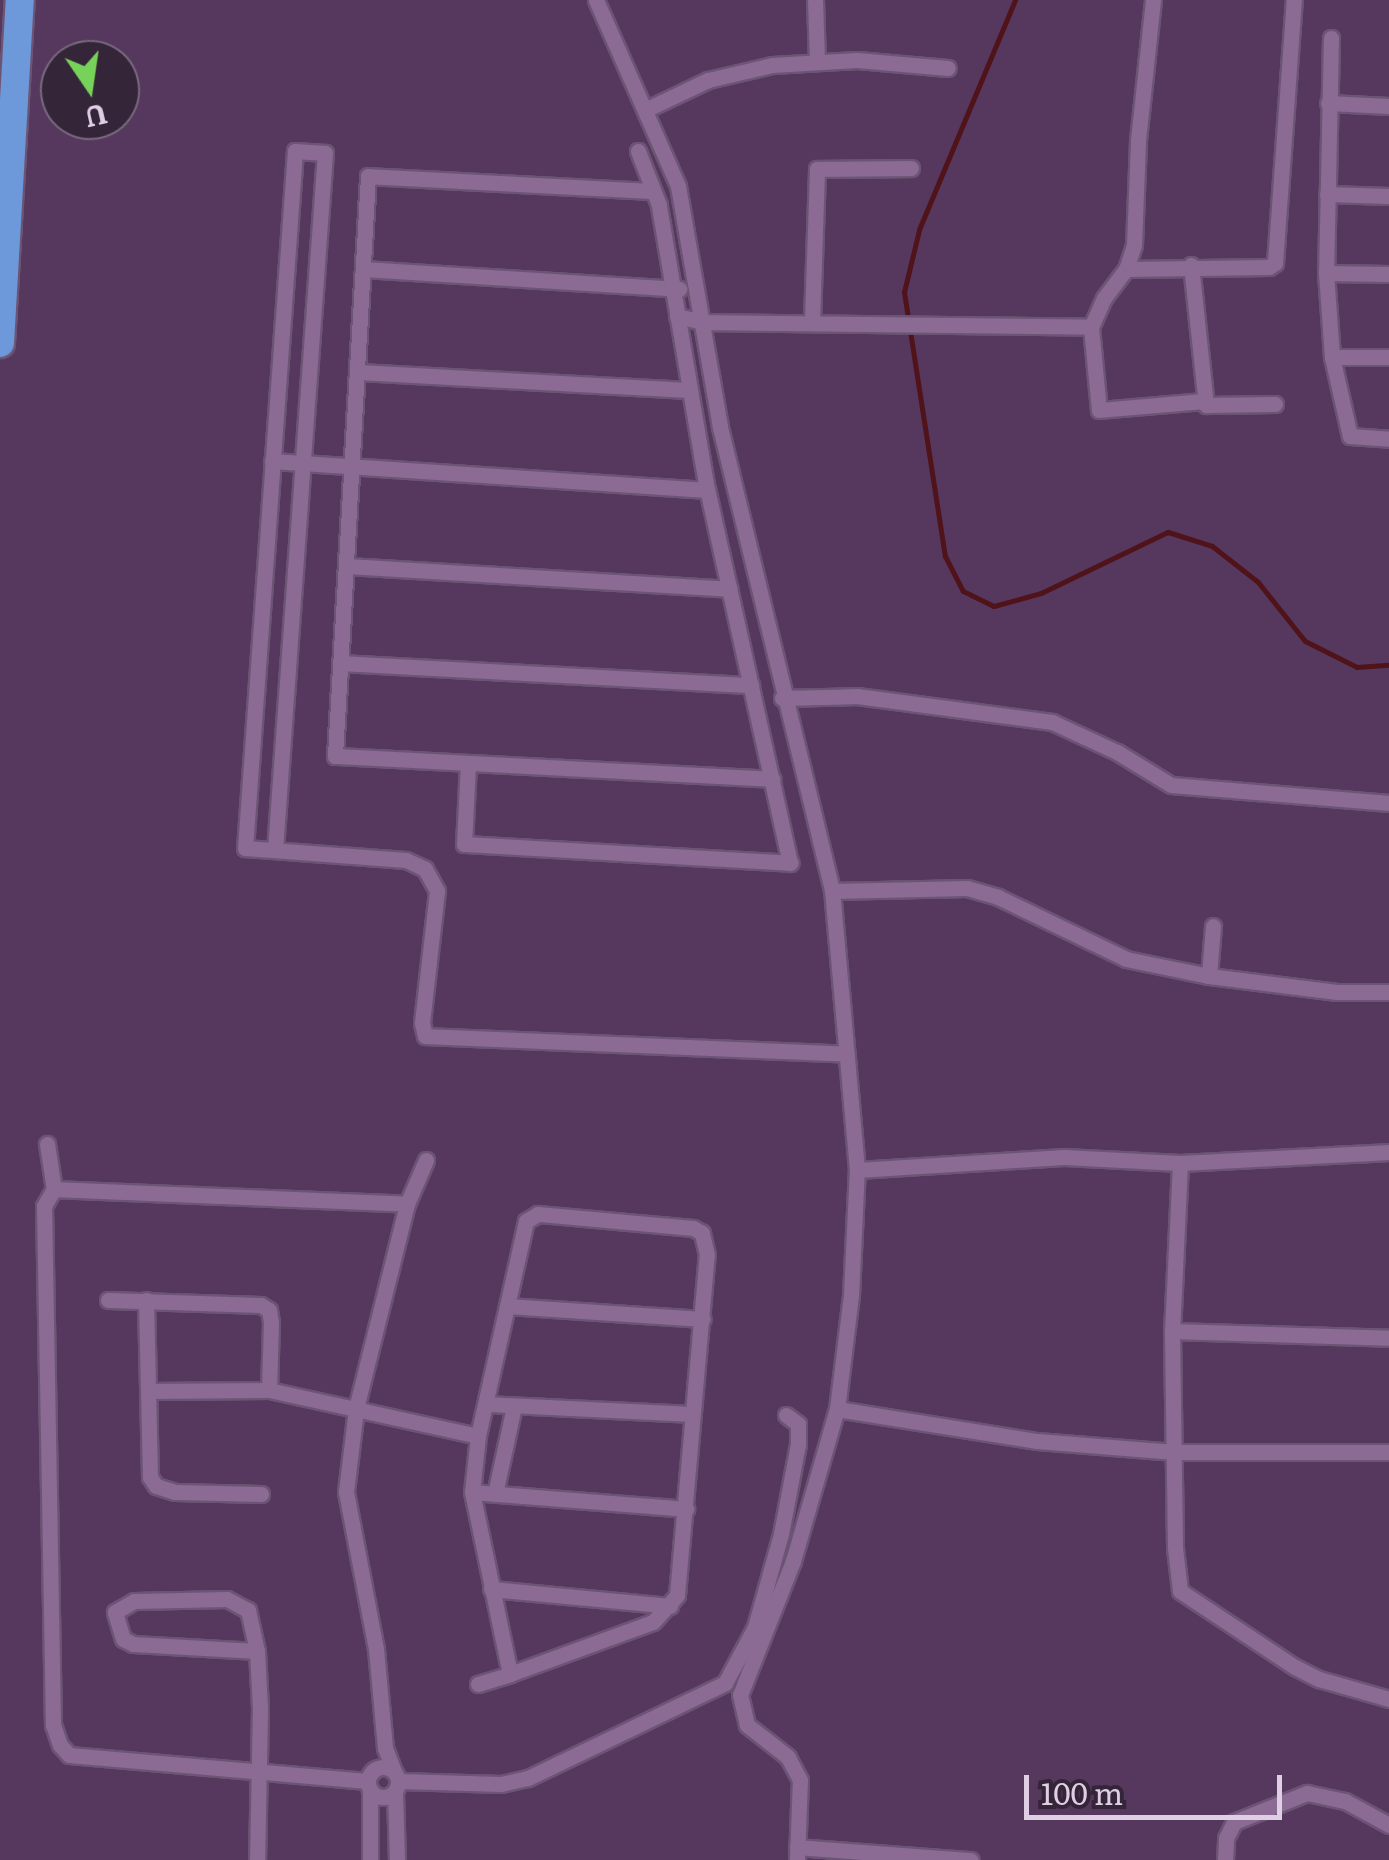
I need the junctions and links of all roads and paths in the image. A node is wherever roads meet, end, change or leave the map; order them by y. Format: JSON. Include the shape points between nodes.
{"nodes":[{"id":1,"x":20,"y":0,"type":"edge"},
{"id":2,"x":596,"y":0,"type":"edge"},
{"id":3,"x":815,"y":0,"type":"edge"},
{"id":4,"x":1153,"y":0,"type":"edge"},
{"id":5,"x":1294,"y":0,"type":"edge"},
{"id":6,"x":1331,"y":38,"type":"dead end"},
{"id":7,"x":817,"y":60,"type":"junction"},
{"id":8,"x":948,"y":68,"type":"dead end"},
{"id":9,"x":1328,"y":103,"type":"junction"},
{"id":10,"x":1389,"y":106,"type":"edge"},
{"id":11,"x":645,"y":110,"type":"junction"},
{"id":12,"x":638,"y":152,"type":"dead end"},
{"id":13,"x":910,"y":168,"type":"dead end"},
{"id":14,"x":653,"y":191,"type":"junction"},
{"id":15,"x":1327,"y":194,"type":"junction"},
{"id":16,"x":1389,"y":196,"type":"edge"},
{"id":17,"x":1192,"y":266,"type":"junction"},
{"id":18,"x":362,"y":269,"type":"junction"},
{"id":19,"x":1126,"y":270,"type":"junction"},
{"id":20,"x":1326,"y":273,"type":"junction"},
{"id":21,"x":1389,"y":274,"type":"edge"},
{"id":22,"x":673,"y":289,"type":"junction"},
{"id":23,"x":698,"y":290,"type":"junction"},
{"id":24,"x":677,"y":316,"type":"junction"},
{"id":25,"x":812,"y":321,"type":"junction"},
{"id":26,"x":703,"y":322,"type":"junction"},
{"id":27,"x":1091,"y":326,"type":"junction"},
{"id":28,"x":0,"y":343,"type":"edge"},
{"id":29,"x":1332,"y":357,"type":"junction"},
{"id":30,"x":1389,"y":358,"type":"edge"},
{"id":31,"x":357,"y":372,"type":"junction"},
{"id":32,"x":690,"y":390,"type":"junction"},
{"id":33,"x":1205,"y":400,"type":"junction"},
{"id":34,"x":1275,"y":404,"type":"dead end"},
{"id":35,"x":1389,"y":440,"type":"edge"},
{"id":36,"x":272,"y":461,"type":"junction"},
{"id":37,"x":302,"y":463,"type":"junction"},
{"id":38,"x":352,"y":466,"type":"junction"},
{"id":39,"x":707,"y":490,"type":"junction"},
{"id":40,"x":346,"y":566,"type":"junction"},
{"id":41,"x":729,"y":589,"type":"junction"},
{"id":42,"x":340,"y":663,"type":"junction"},
{"id":43,"x":751,"y":685,"type":"junction"},
{"id":44,"x":782,"y":698,"type":"junction"},
{"id":45,"x":468,"y":763,"type":"junction"},
{"id":46,"x":772,"y":779,"type":"junction"},
{"id":47,"x":1389,"y":803,"type":"edge"},
{"id":48,"x":275,"y":850,"type":"junction"},
{"id":49,"x":832,"y":891,"type":"junction"},
{"id":50,"x":1212,"y":926,"type":"dead end"},
{"id":51,"x":1209,"y":976,"type":"junction"},
{"id":52,"x":1389,"y":992,"type":"edge"},
{"id":53,"x":848,"y":1054,"type":"junction"},
{"id":54,"x":47,"y":1144,"type":"dead end"},
{"id":55,"x":1389,"y":1152,"type":"edge"},
{"id":56,"x":426,"y":1160,"type":"dead end"},
{"id":57,"x":1180,"y":1163,"type":"junction"},
{"id":58,"x":857,"y":1170,"type":"junction"},
{"id":59,"x":54,"y":1189,"type":"junction"},
{"id":60,"x":408,"y":1204,"type":"junction"},
{"id":61,"x":108,"y":1300,"type":"dead end"},
{"id":62,"x":146,"y":1300,"type":"junction"},
{"id":63,"x":507,"y":1306,"type":"junction"},
{"id":64,"x":702,"y":1319,"type":"junction"},
{"id":65,"x":1172,"y":1331,"type":"junction"},
{"id":66,"x":1389,"y":1338,"type":"edge"},
{"id":67,"x":270,"y":1390,"type":"junction"},
{"id":68,"x":148,"y":1391,"type":"junction"},
{"id":69,"x":487,"y":1404,"type":"junction"},
{"id":70,"x":514,"y":1406,"type":"junction"},
{"id":71,"x":837,"y":1409,"type":"junction"},
{"id":72,"x":356,"y":1410,"type":"junction"},
{"id":73,"x":690,"y":1414,"type":"junction"},
{"id":74,"x":786,"y":1415,"type":"dead end"},
{"id":75,"x":478,"y":1436,"type":"junction"},
{"id":76,"x":1175,"y":1452,"type":"junction"},
{"id":77,"x":1389,"y":1452,"type":"edge"},
{"id":78,"x":472,"y":1492,"type":"junction"},
{"id":79,"x":261,"y":1494,"type":"dead end"},
{"id":80,"x":495,"y":1494,"type":"junction"},
{"id":81,"x":686,"y":1509,"type":"junction"},
{"id":82,"x":492,"y":1589,"type":"junction"},
{"id":83,"x":670,"y":1606,"type":"junction"},
{"id":84,"x":256,"y":1651,"type":"junction"},
{"id":85,"x":510,"y":1674,"type":"junction"},
{"id":86,"x":478,"y":1684,"type":"dead end"},
{"id":87,"x":1389,"y":1699,"type":"edge"},
{"id":88,"x":386,"y":1748,"type":"junction"},
{"id":89,"x":258,"y":1768,"type":"junction"},
{"id":90,"x":370,"y":1781,"type":"junction"},
{"id":91,"x":396,"y":1782,"type":"junction"},
{"id":92,"x":1389,"y":1825,"type":"edge"},
{"id":93,"x":797,"y":1853,"type":"edge"},
{"id":94,"x":256,"y":1860,"type":"edge"},
{"id":95,"x":370,"y":1860,"type":"edge"},
{"id":96,"x":396,"y":1860,"type":"edge"},
{"id":97,"x":971,"y":1860,"type":"edge"},
{"id":98,"x":1226,"y":1860,"type":"edge"}],
"edges":[{"from":1,"to":28,"type":"highway"},
{"from":2,"to":11,"type":"street"},
{"from":3,"to":7,"type":"street"},
{"from":4,"to":19,"type":"street","via":[[1134,245]]},
{"from":5,"to":17,"type":"street","via":[[1277,258],[1269,267]]},
{"from":6,"to":9,"type":"street"},
{"from":7,"to":8,"type":"street"},
{"from":7,"to":11,"type":"street","via":[[738,71]]},
{"from":9,"to":10,"type":"street"},
{"from":9,"to":15,"type":"street"},
{"from":11,"to":23,"type":"street","via":[[678,186]]},
{"from":12,"to":14,"type":"street"},
{"from":13,"to":25,"type":"street","via":[[816,168]]},
{"from":14,"to":18,"type":"street","via":[[368,176]]},
{"from":14,"to":22,"type":"street"},
{"from":15,"to":16,"type":"street"},
{"from":15,"to":20,"type":"street"},
{"from":17,"to":19,"type":"street"},
{"from":17,"to":33,"type":"street"},
{"from":18,"to":22,"type":"street"},
{"from":18,"to":31,"type":"street"},
{"from":19,"to":27,"type":"street"},
{"from":20,"to":21,"type":"street"},
{"from":20,"to":29,"type":"street"},
{"from":22,"to":23,"type":"street"},
{"from":22,"to":24,"type":"street"},
{"from":23,"to":26,"type":"street"},
{"from":24,"to":26,"type":"street"},
{"from":24,"to":32,"type":"street"},
{"from":25,"to":26,"type":"street"},
{"from":25,"to":27,"type":"street"},
{"from":26,"to":44,"type":"street","via":[[720,428]]},
{"from":27,"to":33,"type":"street","via":[[1100,412]]},
{"from":29,"to":30,"type":"street"},
{"from":29,"to":35,"type":"street","via":[[1350,436]]},
{"from":31,"to":32,"type":"street"},
{"from":31,"to":38,"type":"street"},
{"from":32,"to":39,"type":"street"},
{"from":33,"to":34,"type":"street","via":[[1208,406]]},
{"from":36,"to":37,"type":"street"},
{"from":36,"to":37,"type":"street","via":[[294,151],[325,154]]},
{"from":36,"to":48,"type":"street","via":[[245,848]]},
{"from":37,"to":38,"type":"street"},
{"from":37,"to":48,"type":"street"},
{"from":38,"to":39,"type":"street"},
{"from":38,"to":40,"type":"street"},
{"from":39,"to":41,"type":"street"},
{"from":40,"to":41,"type":"street"},
{"from":40,"to":42,"type":"street"},
{"from":41,"to":43,"type":"street"},
{"from":42,"to":43,"type":"street"},
{"from":42,"to":45,"type":"street","via":[[335,756]]},
{"from":43,"to":46,"type":"street"},
{"from":44,"to":47,"type":"street","via":[[857,696],[1052,722],[1180,787]]},
{"from":44,"to":49,"type":"street"},
{"from":45,"to":46,"type":"street"},
{"from":45,"to":46,"type":"street","via":[[464,844],[790,863]]},
{"from":48,"to":53,"type":"street","via":[[406,860],[431,875],[436,890],[425,1036]]},
{"from":49,"to":51,"type":"street","via":[[967,888],[1126,959]]},
{"from":49,"to":53,"type":"street"},
{"from":50,"to":51,"type":"street"},
{"from":51,"to":52,"type":"street"},
{"from":53,"to":58,"type":"street"},
{"from":54,"to":59,"type":"street"},
{"from":55,"to":57,"type":"street"},
{"from":56,"to":60,"type":"street"},
{"from":57,"to":58,"type":"street","via":[[1064,1156]]},
{"from":57,"to":65,"type":"street"},
{"from":58,"to":71,"type":"street"},
{"from":59,"to":60,"type":"street"},
{"from":59,"to":89,"type":"street","via":[[44,1206],[53,1725],[69,1755]]},
{"from":60,"to":72,"type":"street"},
{"from":61,"to":62,"type":"street"},
{"from":62,"to":67,"type":"street","via":[[250,1302],[269,1310]]},
{"from":62,"to":68,"type":"street"},
{"from":63,"to":64,"type":"street"},
{"from":63,"to":64,"type":"street","via":[[526,1221],[538,1214],[702,1233]]},
{"from":63,"to":69,"type":"street"},
{"from":64,"to":73,"type":"street"},
{"from":65,"to":66,"type":"street"},
{"from":65,"to":76,"type":"street"},
{"from":67,"to":68,"type":"street"},
{"from":67,"to":72,"type":"street"},
{"from":68,"to":79,"type":"street","via":[[150,1477],[156,1486]]},
{"from":69,"to":70,"type":"street"},
{"from":69,"to":75,"type":"street"},
{"from":70,"to":73,"type":"street"},
{"from":70,"to":80,"type":"street"},
{"from":71,"to":76,"type":"street","via":[[1038,1441]]},
{"from":71,"to":93,"type":"street","via":[[792,1560],[740,1694],[742,1717],[788,1758],[800,1780]]},
{"from":72,"to":75,"type":"street"},
{"from":72,"to":88,"type":"street","via":[[346,1492],[376,1648]]},
{"from":73,"to":81,"type":"street"},
{"from":74,"to":91,"type":"street","via":[[798,1424],[798,1444],[781,1534],[755,1627],[725,1684],[528,1778],[501,1784]]},
{"from":75,"to":78,"type":"street"},
{"from":76,"to":77,"type":"street"},
{"from":76,"to":87,"type":"street","via":[[1180,1591],[1319,1680]]},
{"from":78,"to":80,"type":"street"},
{"from":78,"to":82,"type":"street"},
{"from":80,"to":81,"type":"street"},
{"from":81,"to":83,"type":"street","via":[[681,1581]]},
{"from":82,"to":83,"type":"street"},
{"from":82,"to":85,"type":"street"},
{"from":83,"to":85,"type":"street","via":[[653,1622]]},
{"from":84,"to":84,"type":"street","via":[[248,1610],[227,1598],[134,1600],[115,1612],[123,1639],[133,1644]]},
{"from":84,"to":89,"type":"street"},
{"from":85,"to":86,"type":"street"},
{"from":88,"to":90,"type":"street"},
{"from":88,"to":91,"type":"street"},
{"from":89,"to":90,"type":"street"},
{"from":89,"to":94,"type":"street"},
{"from":90,"to":91,"type":"street","via":[[383,1767]]},
{"from":90,"to":91,"type":"street","via":[[379,1798]]},
{"from":90,"to":95,"type":"street"},
{"from":91,"to":96,"type":"street"},
{"from":92,"to":98,"type":"street","via":[[1307,1792],[1234,1822]]},
{"from":93,"to":97,"type":"street"}]}
